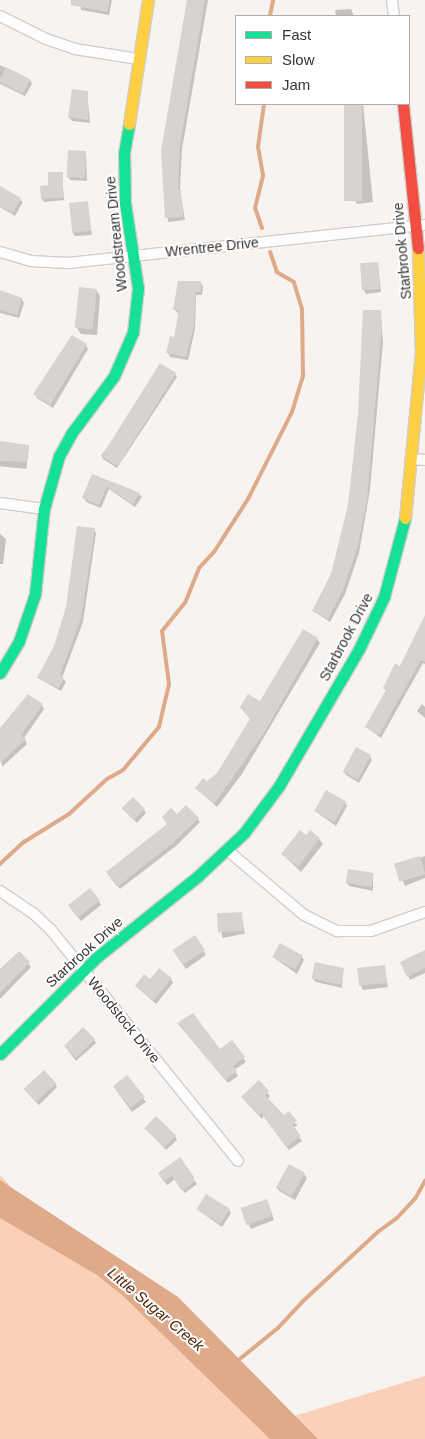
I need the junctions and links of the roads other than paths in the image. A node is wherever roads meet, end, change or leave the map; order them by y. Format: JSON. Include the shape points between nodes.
{"nodes":[{"id":1,"x":148,"y":0,"type":"edge"},
{"id":2,"x":392,"y":0,"type":"edge"},
{"id":3,"x":394,"y":15,"type":"edge"},
{"id":4,"x":0,"y":16,"type":"edge"},
{"id":5,"x":138,"y":59,"type":"junction"},
{"id":6,"x":403,"y":105,"type":"edge"},
{"id":7,"x":420,"y":225,"type":"edge"},
{"id":8,"x":0,"y":252,"type":"edge"},
{"id":9,"x":134,"y":256,"type":"junction"},
{"id":10,"x":412,"y":459,"type":"junction"},
{"id":11,"x":425,"y":460,"type":"edge"},
{"id":12,"x":0,"y":503,"type":"edge"},
{"id":13,"x":44,"y":509,"type":"junction"},
{"id":14,"x":0,"y":673,"type":"edge"},
{"id":15,"x":227,"y":850,"type":"junction"},
{"id":16,"x":0,"y":891,"type":"edge"},
{"id":17,"x":425,"y":912,"type":"edge"},
{"id":18,"x":84,"y":970,"type":"junction"},
{"id":19,"x":0,"y":1054,"type":"edge"},
{"id":20,"x":238,"y":1161,"type":"dead end"}],
"edges":[{"from":1,"to":5,"type":"street","name":"Woodstream Drive"},
{"from":2,"to":3,"type":"street"},
{"from":4,"to":5,"type":"street","via":[[23,29],[76,49]]},
{"from":5,"to":9,"type":"street","name":"Woodstream Drive","via":[[127,120],[123,170]]},
{"from":6,"to":7,"type":"street","name":"Starbrook Drive"},
{"from":7,"to":9,"type":"street","name":"Wrentree Drive"},
{"from":7,"to":10,"type":"street","name":"Starbrook Drive","via":[[422,307]]},
{"from":8,"to":9,"type":"street","name":"Wrentree Drive","via":[[56,263]]},
{"from":9,"to":13,"type":"street","name":"Woodstream Drive","via":[[138,296],[130,344],[114,376],[71,434],[59,456]]},
{"from":10,"to":11,"type":"street"},
{"from":10,"to":15,"type":"street","name":"Starbrook Drive","via":[[399,548],[384,597],[368,632],[279,786]]},
{"from":12,"to":13,"type":"street"},
{"from":13,"to":14,"type":"street","name":"Woodstream Drive","via":[[35,594],[19,641]]},
{"from":15,"to":17,"type":"street","via":[[304,915],[337,931],[371,931]]},
{"from":15,"to":18,"type":"street","name":"Starbrook Drive"},
{"from":16,"to":18,"type":"street","name":"Woodstock Drive","via":[[33,913]]},
{"from":18,"to":19,"type":"street","name":"Starbrook Drive"},
{"from":18,"to":20,"type":"street","name":"Woodstock Drive"}]}
